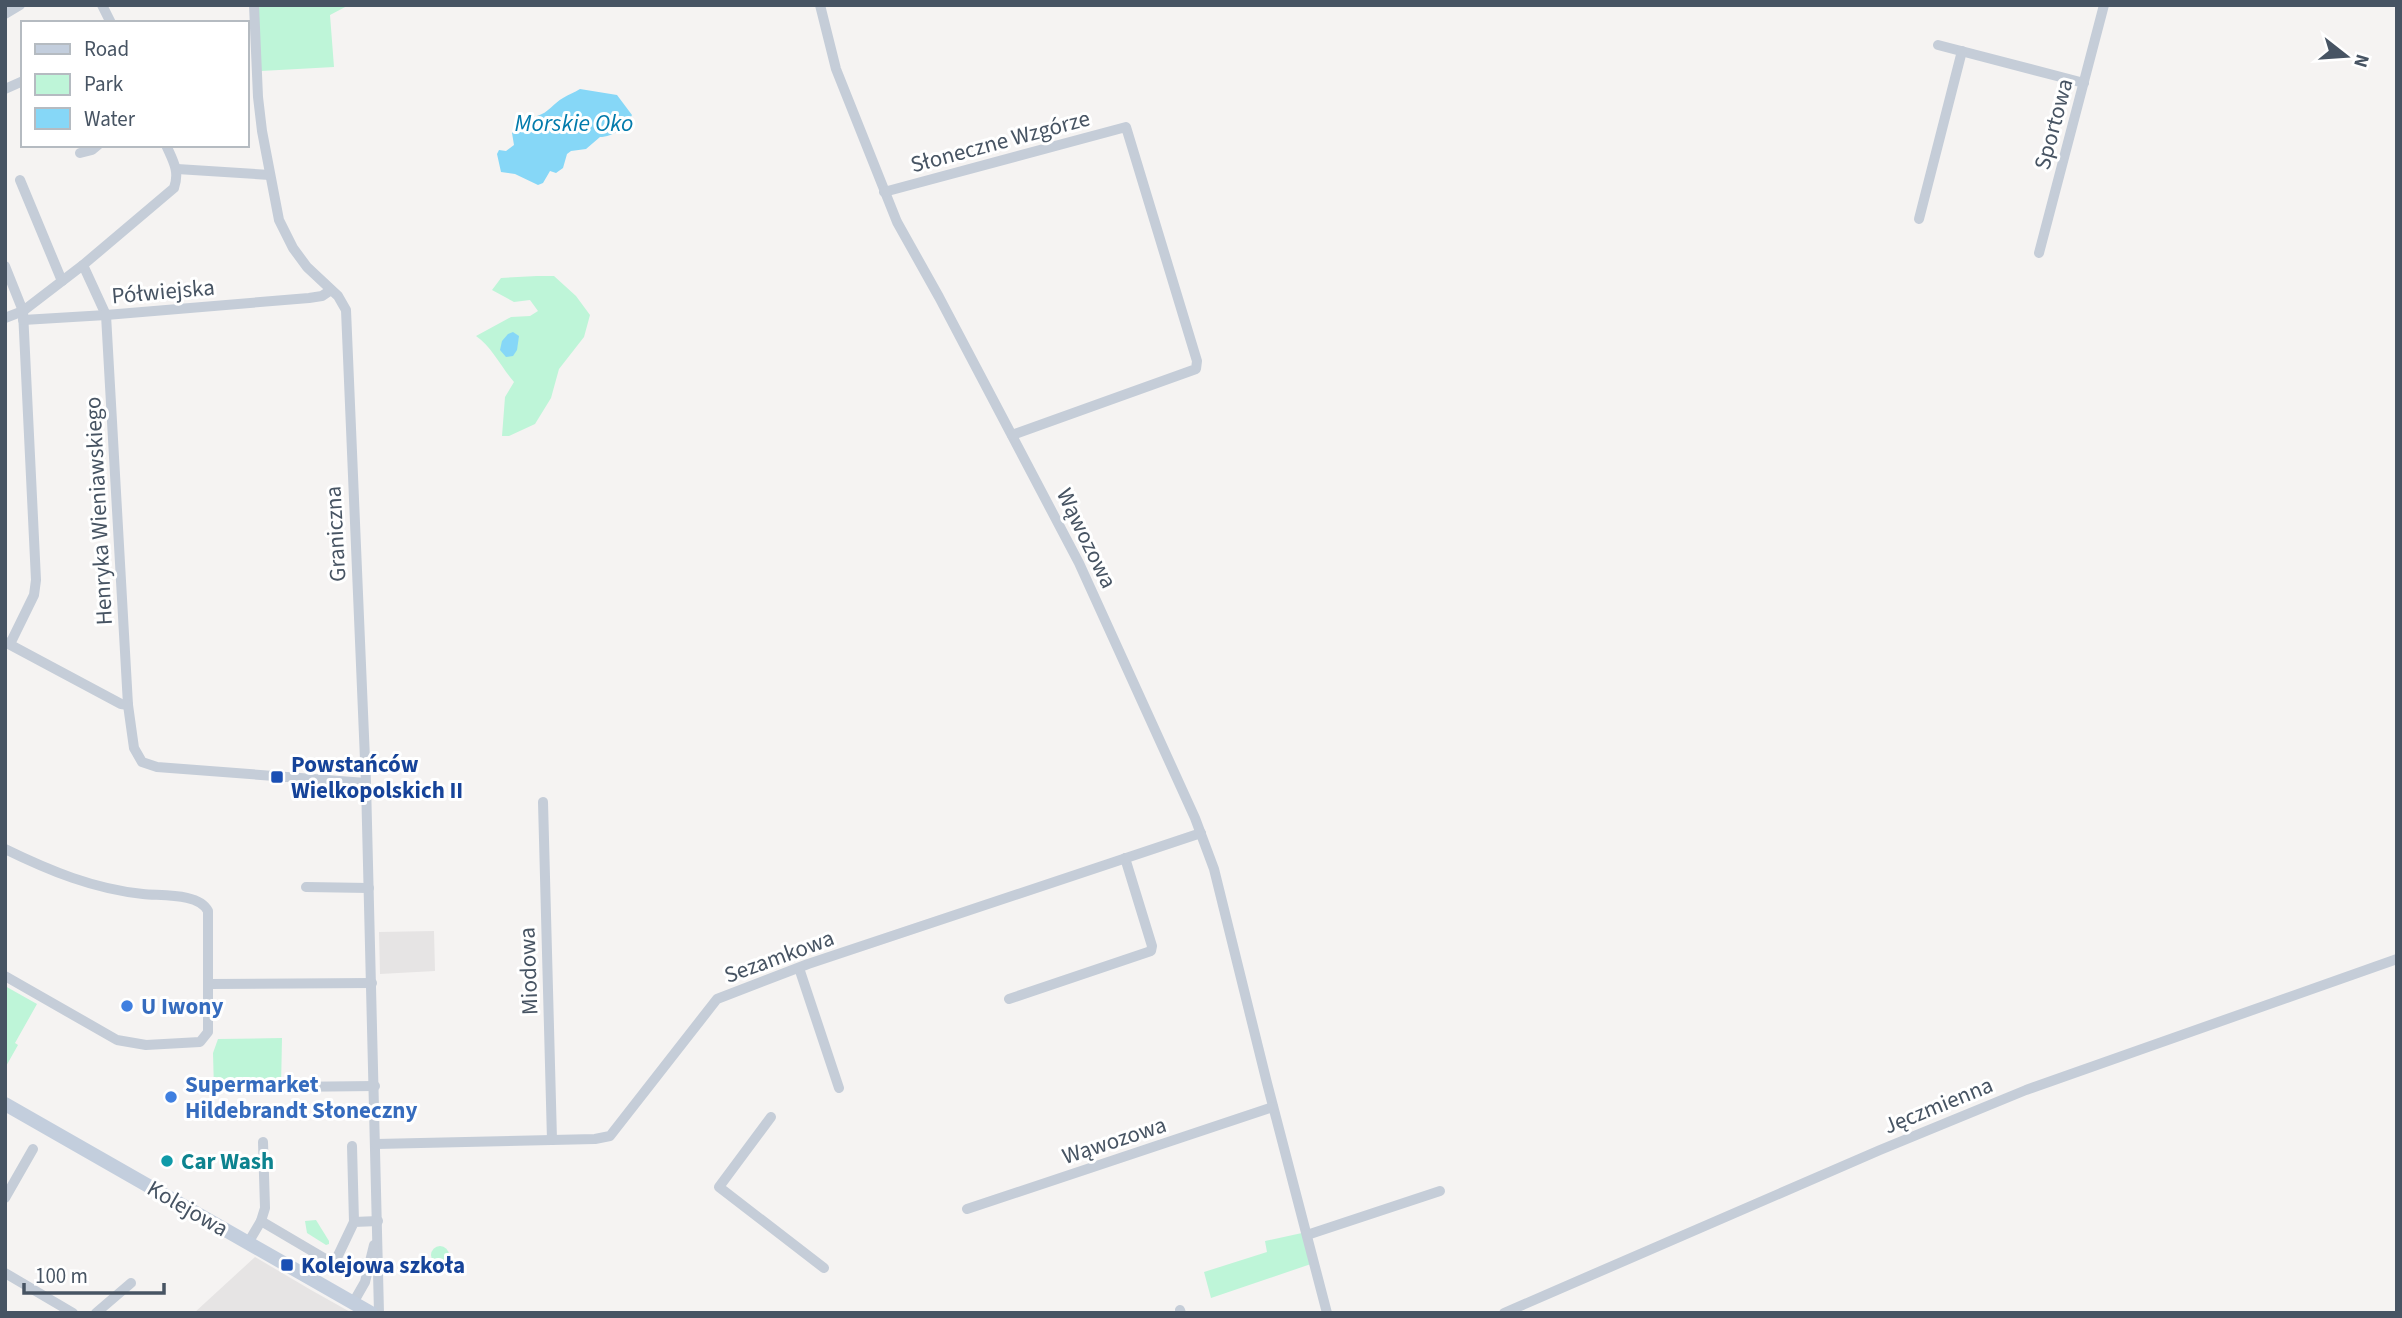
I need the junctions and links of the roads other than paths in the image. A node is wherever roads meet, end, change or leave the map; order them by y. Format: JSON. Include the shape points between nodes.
{"nodes":[{"id":1,"x":20,"y":5,"type":"edge"},
{"id":2,"x":102,"y":5,"type":"edge"},
{"id":3,"x":254,"y":5,"type":"edge"},
{"id":4,"x":821,"y":5,"type":"edge"},
{"id":5,"x":2104,"y":5,"type":"edge"},
{"id":6,"x":5,"y":14,"type":"edge"},
{"id":7,"x":110,"y":21,"type":"edge"},
{"id":8,"x":1938,"y":45,"type":"dead end"},
{"id":9,"x":1962,"y":51,"type":"junction"},
{"id":10,"x":21,"y":82,"type":"edge"},
{"id":11,"x":2084,"y":83,"type":"junction"},
{"id":12,"x":5,"y":89,"type":"edge"},
{"id":13,"x":96,"y":147,"type":"edge"},
{"id":14,"x":167,"y":147,"type":"edge"},
{"id":15,"x":80,"y":153,"type":"dead end"},
{"id":16,"x":177,"y":169,"type":"junction"},
{"id":17,"x":270,"y":175,"type":"junction"},
{"id":18,"x":20,"y":180,"type":"dead end"},
{"id":19,"x":884,"y":192,"type":"junction"},
{"id":20,"x":1919,"y":219,"type":"dead end"},
{"id":21,"x":2039,"y":253,"type":"dead end"},
{"id":22,"x":83,"y":265,"type":"junction"},
{"id":23,"x":5,"y":267,"type":"edge"},
{"id":24,"x":62,"y":281,"type":"junction"},
{"id":25,"x":331,"y":290,"type":"junction"},
{"id":26,"x":23,"y":315,"type":"junction"},
{"id":27,"x":106,"y":315,"type":"junction"},
{"id":28,"x":5,"y":318,"type":"edge"},
{"id":29,"x":1012,"y":435,"type":"junction"},
{"id":30,"x":8,"y":643,"type":"edge"},
{"id":31,"x":128,"y":705,"type":"junction"},
{"id":32,"x":366,"y":783,"type":"junction"},
{"id":33,"x":543,"y":802,"type":"dead end"},
{"id":34,"x":1201,"y":833,"type":"junction"},
{"id":35,"x":5,"y":849,"type":"edge"},
{"id":36,"x":1125,"y":858,"type":"junction"},
{"id":37,"x":306,"y":887,"type":"dead end"},
{"id":38,"x":369,"y":888,"type":"junction"},
{"id":39,"x":2397,"y":959,"type":"edge"},
{"id":40,"x":799,"y":968,"type":"junction"},
{"id":41,"x":5,"y":976,"type":"edge"},
{"id":42,"x":372,"y":983,"type":"junction"},
{"id":43,"x":209,"y":984,"type":"junction"},
{"id":44,"x":1009,"y":999,"type":"dead end"},
{"id":45,"x":374,"y":1086,"type":"junction"},
{"id":46,"x":284,"y":1087,"type":"dead end"},
{"id":47,"x":839,"y":1088,"type":"dead end"},
{"id":48,"x":5,"y":1104,"type":"edge"},
{"id":49,"x":1273,"y":1107,"type":"junction"},
{"id":50,"x":771,"y":1117,"type":"dead end"},
{"id":51,"x":552,"y":1140,"type":"junction"},
{"id":52,"x":263,"y":1142,"type":"dead end"},
{"id":53,"x":376,"y":1144,"type":"junction"},
{"id":54,"x":352,"y":1146,"type":"dead end"},
{"id":55,"x":33,"y":1149,"type":"dead end"},
{"id":56,"x":1440,"y":1191,"type":"dead end"},
{"id":57,"x":5,"y":1198,"type":"edge"},
{"id":58,"x":967,"y":1209,"type":"dead end"},
{"id":59,"x":261,"y":1221,"type":"junction"},
{"id":60,"x":354,"y":1222,"type":"junction"},
{"id":61,"x":378,"y":1224,"type":"junction"},
{"id":62,"x":1307,"y":1235,"type":"junction"},
{"id":63,"x":248,"y":1243,"type":"junction"},
{"id":64,"x":824,"y":1268,"type":"dead end"},
{"id":65,"x":5,"y":1273,"type":"edge"},
{"id":66,"x":131,"y":1283,"type":"dead end"},
{"id":67,"x":353,"y":1303,"type":"junction"},
{"id":68,"x":74,"y":1313,"type":"edge"},
{"id":69,"x":96,"y":1313,"type":"edge"},
{"id":70,"x":371,"y":1313,"type":"edge"},
{"id":71,"x":379,"y":1313,"type":"edge"},
{"id":72,"x":1327,"y":1313,"type":"edge"},
{"id":73,"x":1504,"y":1313,"type":"edge"}],
"edges":[{"from":1,"to":6,"type":"street"},
{"from":2,"to":7,"type":"street"},
{"from":3,"to":17,"type":"street","name":"Graniczna","via":[[258,97]]},
{"from":4,"to":19,"type":"street","name":"Wąwozowa","via":[[836,69]]},
{"from":5,"to":11,"type":"street","name":"Sportowa"},
{"from":8,"to":9,"type":"street"},
{"from":9,"to":11,"type":"street"},
{"from":9,"to":20,"type":"street"},
{"from":10,"to":12,"type":"street"},
{"from":11,"to":21,"type":"street","name":"Sportowa"},
{"from":13,"to":15,"type":"street"},
{"from":14,"to":16,"type":"street"},
{"from":16,"to":17,"type":"street"},
{"from":16,"to":22,"type":"street","via":[[168,195]]},
{"from":17,"to":25,"type":"street","name":"Graniczna","via":[[279,220],[293,248]]},
{"from":18,"to":24,"type":"street"},
{"from":19,"to":29,"type":"street","name":"Wąwozowa"},
{"from":19,"to":29,"type":"street","name":"Słoneczne Wzgórze","via":[[1126,127],[1196,369]]},
{"from":22,"to":24,"type":"street"},
{"from":22,"to":27,"type":"street"},
{"from":23,"to":26,"type":"street"},
{"from":24,"to":26,"type":"street"},
{"from":25,"to":27,"type":"street","name":"Półwiejska","via":[[309,298]]},
{"from":25,"to":32,"type":"street","name":"Graniczna","via":[[346,310]]},
{"from":26,"to":27,"type":"street","name":"Półwiejska"},
{"from":26,"to":28,"type":"street","name":"Półwiejska"},
{"from":26,"to":30,"type":"street","via":[[36,580],[34,595]]},
{"from":27,"to":31,"type":"street","name":"Henryka Wieniawskiego"},
{"from":29,"to":34,"type":"street","name":"Wąwozowa","via":[[1079,563]]},
{"from":30,"to":31,"type":"street"},
{"from":31,"to":32,"type":"street","name":"Henryka Wieniawskiego","via":[[134,748],[142,762],[157,767]]},
{"from":32,"to":38,"type":"street","name":"Graniczna"},
{"from":33,"to":51,"type":"street","name":"Miodowa"},
{"from":34,"to":36,"type":"street","name":"Sezamkowa"},
{"from":34,"to":49,"type":"street","name":"Wąwozowa"},
{"from":35,"to":43,"type":"street","via":[[50,871],[114,891],[201,901],[208,911]]},
{"from":36,"to":40,"type":"street","name":"Sezamkowa"},
{"from":36,"to":44,"type":"street","via":[[1151,951]]},
{"from":37,"to":38,"type":"street"},
{"from":38,"to":42,"type":"street","name":"Graniczna"},
{"from":39,"to":73,"type":"street","name":"Jęczmienna","via":[[2026,1090]]},
{"from":40,"to":47,"type":"street"},
{"from":40,"to":51,"type":"street","name":"Sezamkowa","via":[[718,999],[610,1136]]},
{"from":41,"to":43,"type":"street","via":[[117,1040],[146,1045],[204,1040]]},
{"from":42,"to":43,"type":"street"},
{"from":42,"to":45,"type":"street","name":"Graniczna"},
{"from":45,"to":46,"type":"street"},
{"from":45,"to":53,"type":"street","name":"Graniczna"},
{"from":48,"to":63,"type":"street","name":"Kolejowa"},
{"from":49,"to":58,"type":"street","name":"Wąwozowa"},
{"from":49,"to":62,"type":"street","name":"Wąwozowa"},
{"from":50,"to":64,"type":"street","via":[[719,1187]]},
{"from":51,"to":53,"type":"street","name":"Sezamkowa"},
{"from":52,"to":59,"type":"street","via":[[265,1208]]},
{"from":53,"to":61,"type":"street","name":"Graniczna"},
{"from":54,"to":60,"type":"street"},
{"from":55,"to":57,"type":"street"},
{"from":56,"to":62,"type":"street"},
{"from":59,"to":60,"type":"street","via":[[334,1264]]},
{"from":59,"to":63,"type":"street"},
{"from":60,"to":61,"type":"street"},
{"from":61,"to":67,"type":"street","name":"Graniczna","via":[[365,1282]]},
{"from":61,"to":71,"type":"street","name":"Graniczna"},
{"from":62,"to":72,"type":"street","name":"Wąwozowa"},
{"from":63,"to":67,"type":"street","name":"Kolejowa"},
{"from":65,"to":68,"type":"street"},
{"from":66,"to":69,"type":"street"},
{"from":67,"to":70,"type":"street","name":"Kolejowa"}]}
